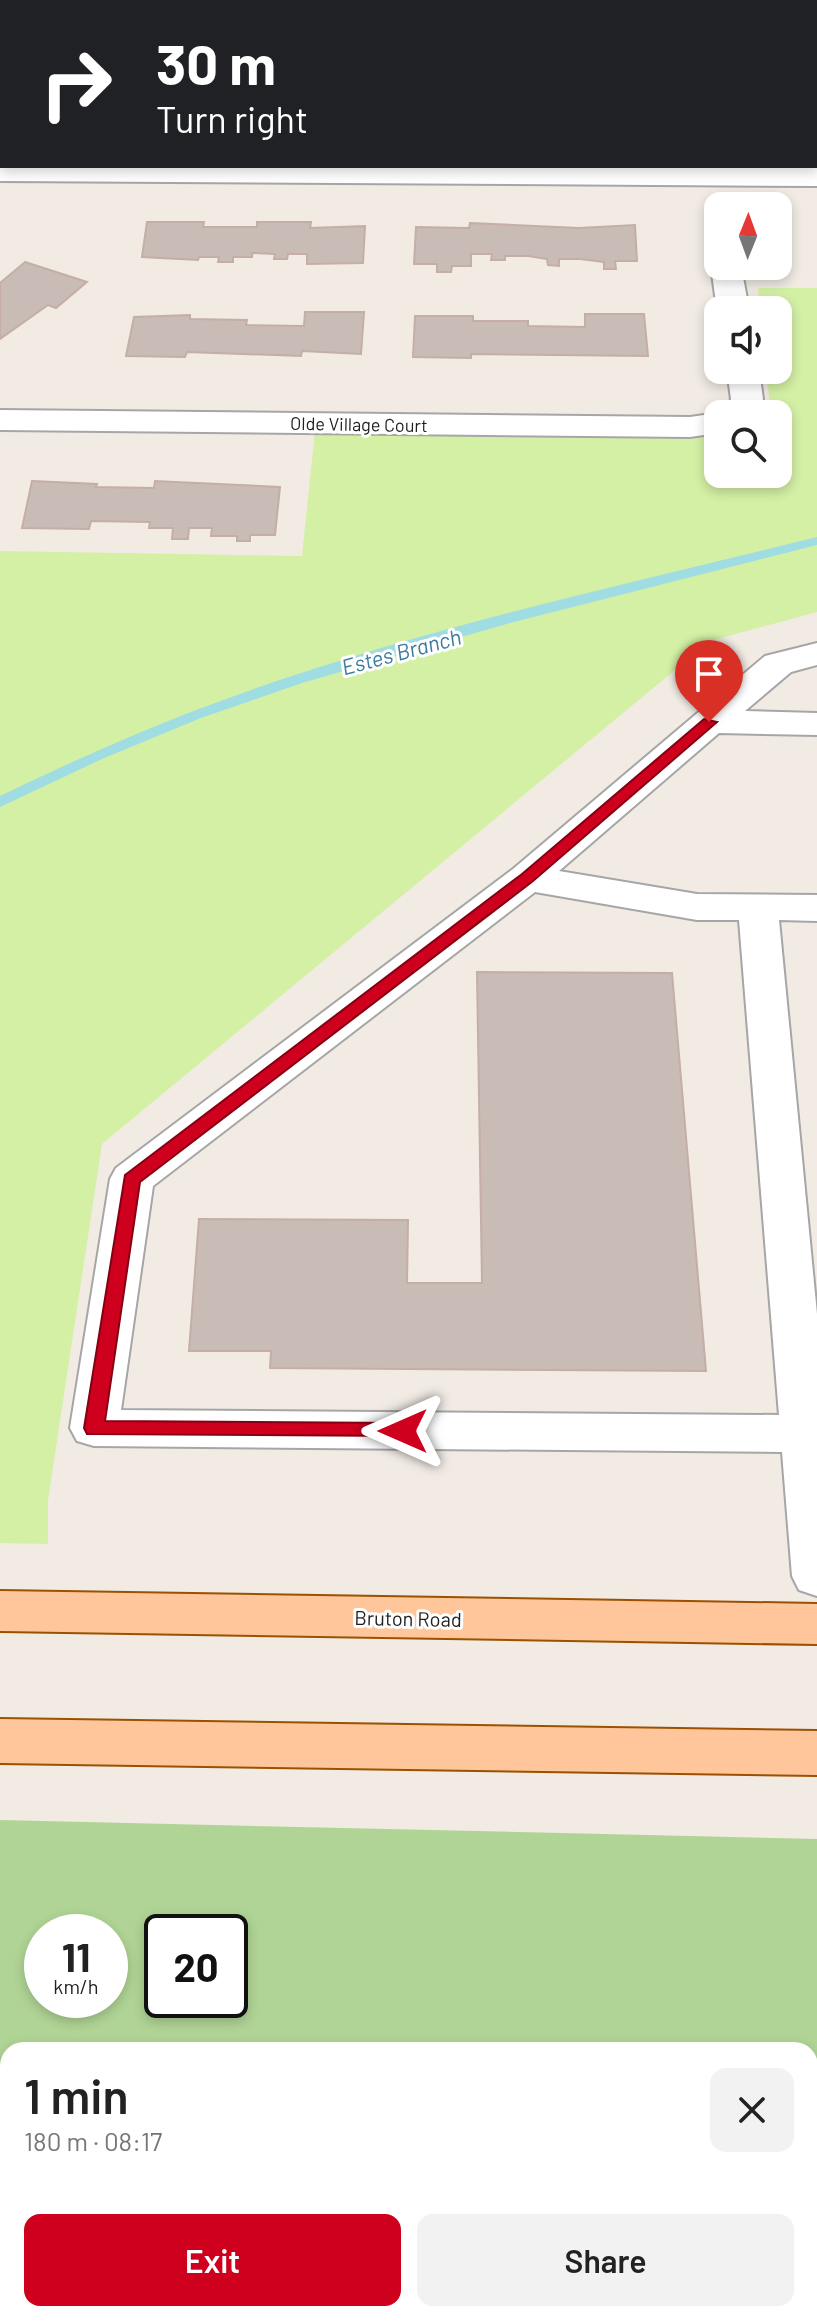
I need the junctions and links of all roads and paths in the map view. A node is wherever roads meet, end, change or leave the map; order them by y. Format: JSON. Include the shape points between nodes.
{"nodes":[{"id":1,"x":0,"y":172,"type":"edge"},
{"id":2,"x":817,"y":177,"type":"edge"},
{"id":3,"x":0,"y":420,"type":"edge"},
{"id":4,"x":704,"y":425,"type":"edge"},
{"id":5,"x":817,"y":654,"type":"edge"},
{"id":6,"x":709,"y":722,"type":"junction"},
{"id":7,"x":817,"y":724,"type":"edge"},
{"id":8,"x":527,"y":878,"type":"junction"},
{"id":9,"x":758,"y":907,"type":"junction"},
{"id":10,"x":817,"y":908,"type":"edge"},
{"id":11,"x":811,"y":1434,"type":"edge"},
{"id":12,"x":817,"y":1576,"type":"edge"},
{"id":13,"x":0,"y":1611,"type":"edge"},
{"id":14,"x":817,"y":1624,"type":"edge"},
{"id":15,"x":0,"y":1741,"type":"edge"},
{"id":16,"x":817,"y":1753,"type":"edge"}],
"edges":[{"from":1,"to":2,"type":"street","via":[[714,189]]},
{"from":3,"to":4,"type":"street","name":"Olde Village Court"},
{"from":5,"to":6,"type":"street","via":[[778,664]]},
{"from":6,"to":7,"type":"street"},
{"from":6,"to":8,"type":"street"},
{"from":8,"to":9,"type":"street","via":[[697,907]]},
{"from":8,"to":11,"type":"street","via":[[132,1179],[94,1428]]},
{"from":9,"to":10,"type":"street"},
{"from":9,"to":11,"type":"street"},
{"from":11,"to":12,"type":"street"},
{"from":13,"to":14,"type":"main road","name":"Bruton Road"},
{"from":15,"to":16,"type":"main road"}]}
